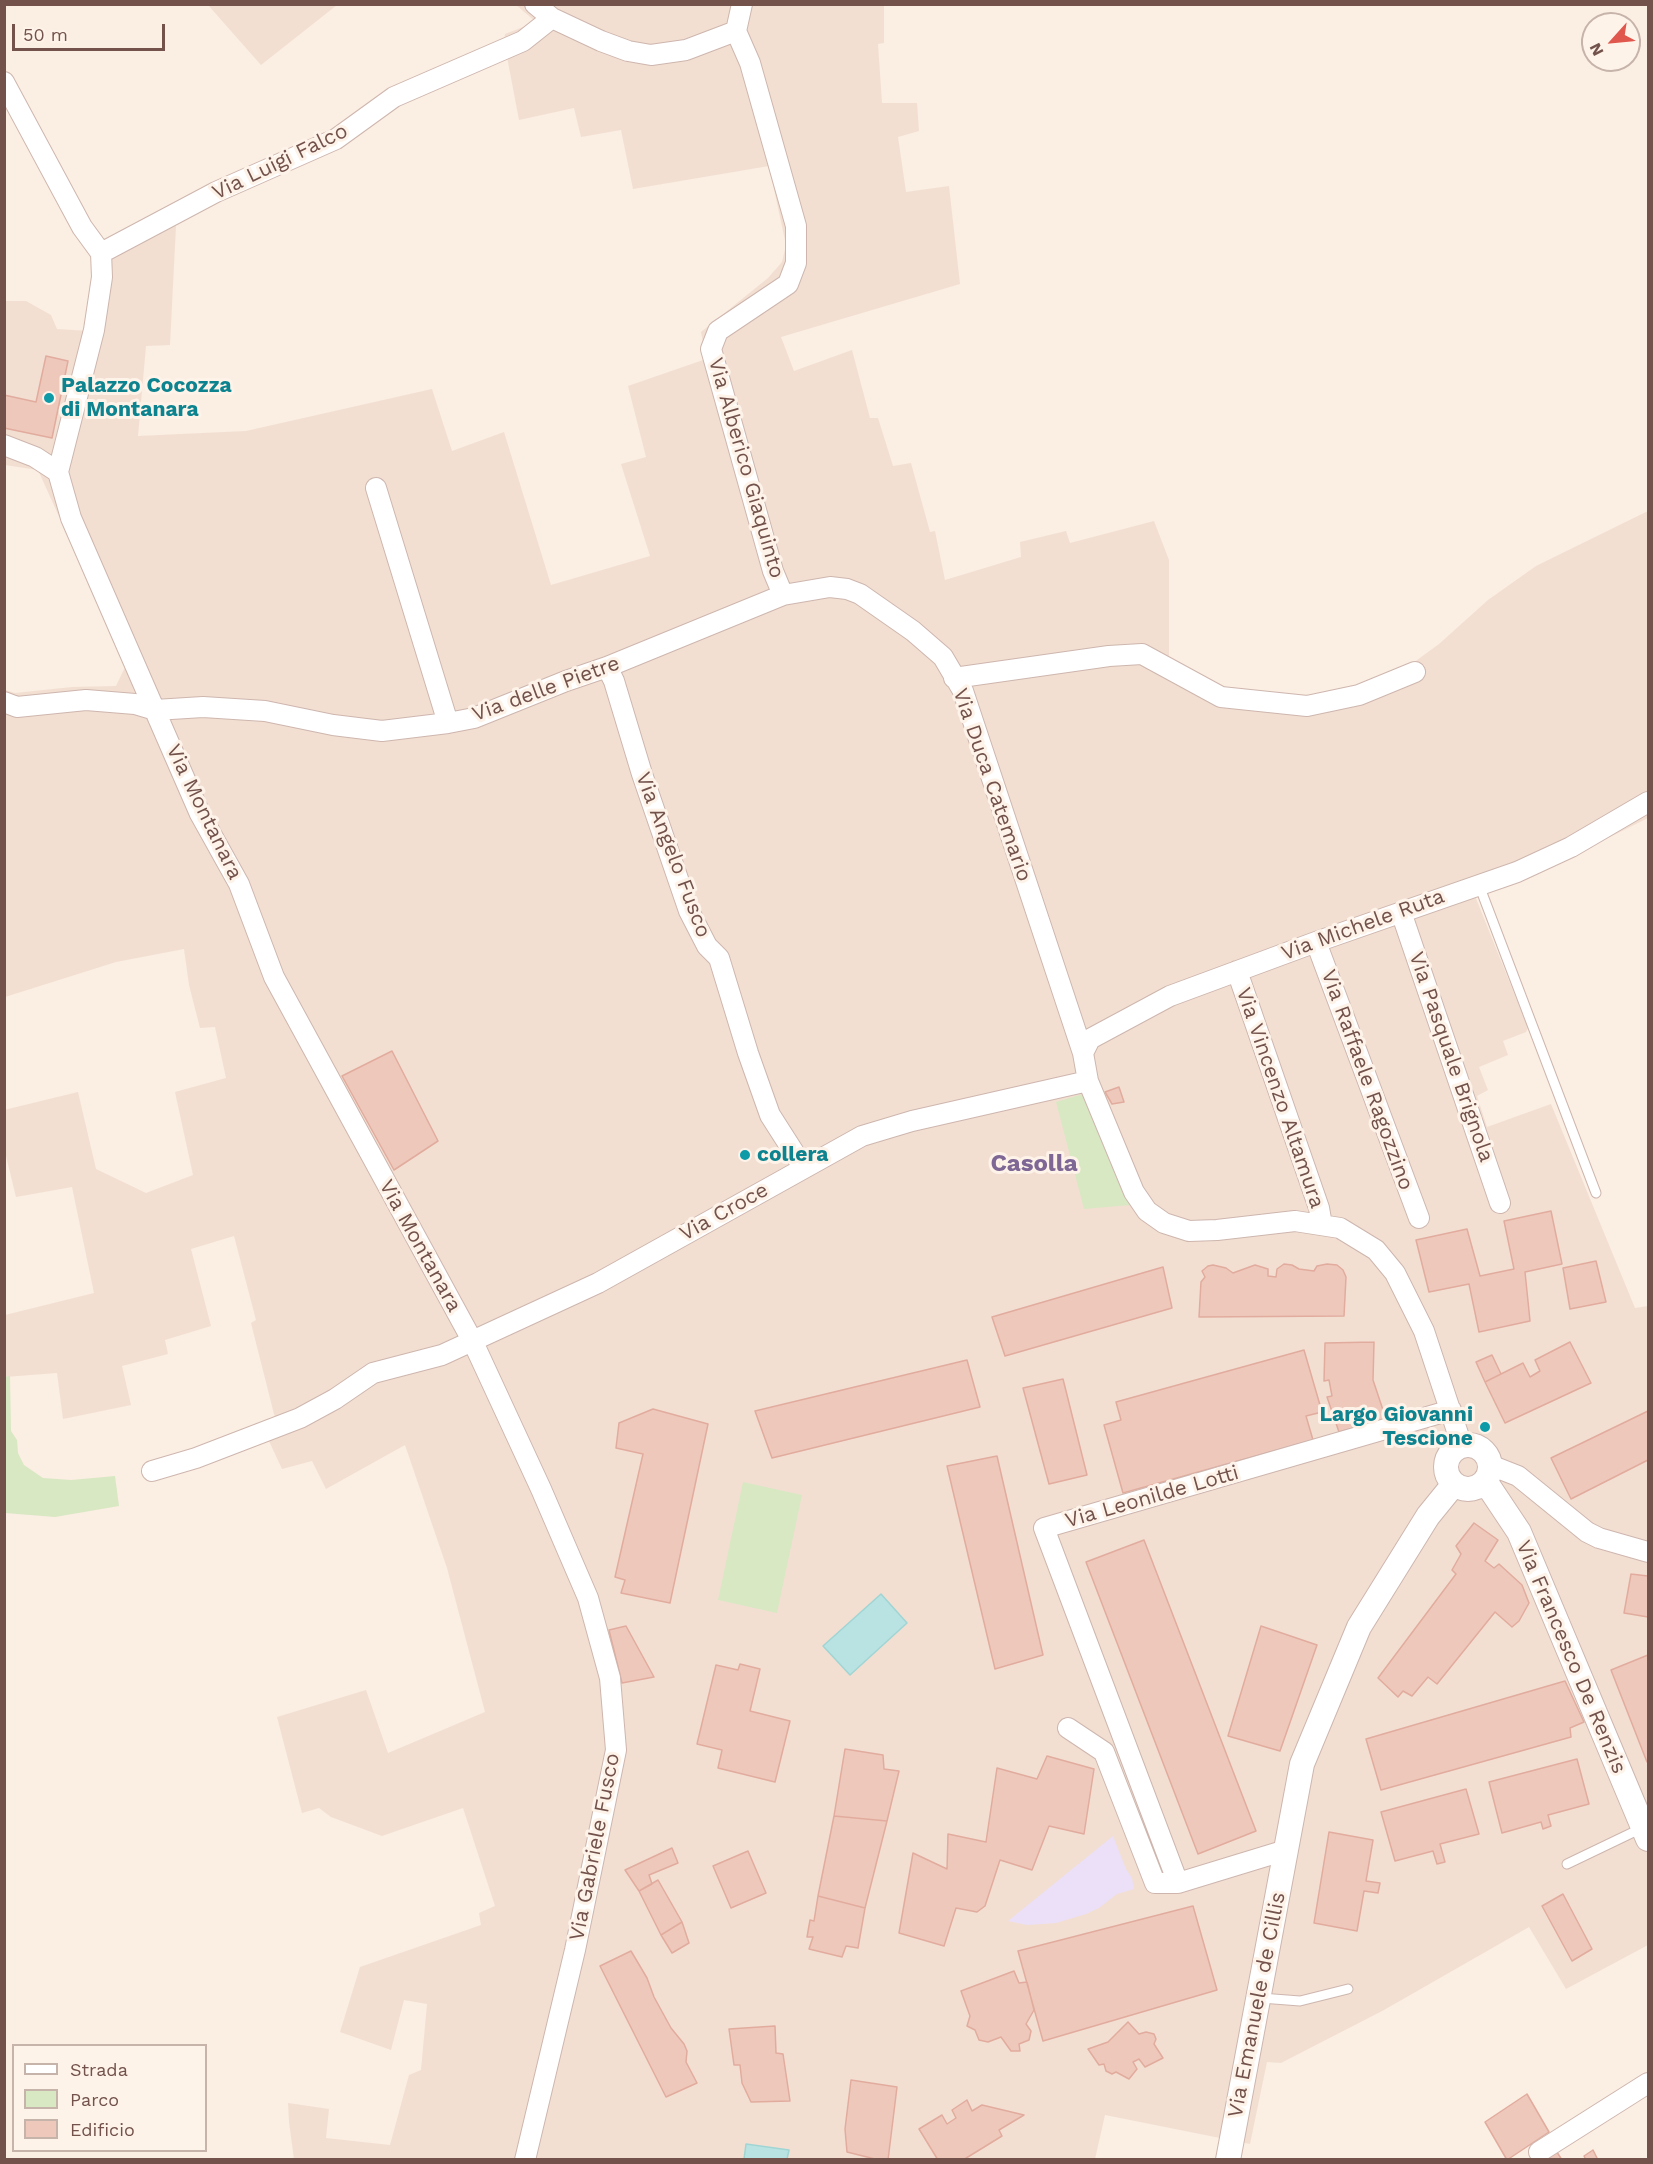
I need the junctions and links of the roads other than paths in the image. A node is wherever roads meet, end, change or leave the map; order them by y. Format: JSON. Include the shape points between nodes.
{"nodes":[{"id":1,"x":535,"y":4,"type":"edge"},
{"id":2,"x":742,"y":4,"type":"edge"},
{"id":3,"x":552,"y":18,"type":"junction"},
{"id":4,"x":736,"y":31,"type":"junction"},
{"id":5,"x":4,"y":82,"type":"edge"},
{"id":6,"x":101,"y":253,"type":"junction"},
{"id":7,"x":4,"y":445,"type":"edge"},
{"id":8,"x":58,"y":472,"type":"junction"},
{"id":9,"x":376,"y":488,"type":"dead end"},
{"id":10,"x":783,"y":595,"type":"junction"},
{"id":11,"x":607,"y":667,"type":"junction"},
{"id":12,"x":1415,"y":672,"type":"dead end"},
{"id":13,"x":954,"y":678,"type":"junction"},
{"id":14,"x":4,"y":702,"type":"edge"},
{"id":15,"x":155,"y":710,"type":"junction"},
{"id":16,"x":448,"y":723,"type":"junction"},
{"id":17,"x":1648,"y":802,"type":"edge"},
{"id":18,"x":1479,"y":885,"type":"junction"},
{"id":19,"x":1401,"y":912,"type":"junction"},
{"id":20,"x":1316,"y":942,"type":"junction"},
{"id":21,"x":1237,"y":971,"type":"junction"},
{"id":22,"x":1083,"y":1053,"type":"junction"},
{"id":23,"x":1088,"y":1081,"type":"junction"},
{"id":24,"x":806,"y":1167,"type":"junction"},
{"id":25,"x":1596,"y":1193,"type":"dead end"},
{"id":26,"x":1500,"y":1203,"type":"dead end"},
{"id":27,"x":1419,"y":1218,"type":"dead end"},
{"id":28,"x":1322,"y":1225,"type":"junction"},
{"id":29,"x":473,"y":1342,"type":"junction"},
{"id":30,"x":1450,"y":1410,"type":"junction"},
{"id":31,"x":1462,"y":1446,"type":"junction"},
{"id":32,"x":152,"y":1471,"type":"dead end"},
{"id":33,"x":1487,"y":1473,"type":"junction"},
{"id":34,"x":1454,"y":1484,"type":"junction"},
{"id":35,"x":1648,"y":1552,"type":"edge"},
{"id":36,"x":1068,"y":1728,"type":"dead end"},
{"id":37,"x":1646,"y":1833,"type":"edge"},
{"id":38,"x":1286,"y":1850,"type":"junction"},
{"id":39,"x":1567,"y":1864,"type":"dead end"},
{"id":40,"x":1178,"y":1882,"type":"junction"},
{"id":41,"x":1348,"y":1989,"type":"dead end"},
{"id":42,"x":1258,"y":1998,"type":"junction"},
{"id":43,"x":1648,"y":2083,"type":"edge"},
{"id":44,"x":1539,"y":2152,"type":"dead end"},
{"id":45,"x":525,"y":2160,"type":"edge"},
{"id":46,"x":1228,"y":2160,"type":"edge"}],
"edges":[{"from":1,"to":3,"type":"street"},
{"from":2,"to":4,"type":"street"},
{"from":3,"to":4,"type":"street","via":[[628,51],[651,55],[686,50]]},
{"from":3,"to":6,"type":"street","name":"Via Luigi Falco","via":[[523,41],[394,97],[336,139],[216,192]]},
{"from":4,"to":10,"type":"street","name":"Via Alberico Giaquinto","via":[[750,63],[796,226],[796,263],[788,285],[718,331],[711,349]]},
{"from":5,"to":6,"type":"street","via":[[82,227]]},
{"from":6,"to":8,"type":"street","via":[[102,277],[94,330]]},
{"from":7,"to":8,"type":"street","via":[[35,457]]},
{"from":8,"to":15,"type":"street","name":"Via Montanara","via":[[71,518]]},
{"from":9,"to":16,"type":"street"},
{"from":10,"to":11,"type":"street","name":"Via delle Pietre"},
{"from":10,"to":13,"type":"street","name":"Via Duca Catemario","via":[[830,587],[860,594],[943,657]]},
{"from":11,"to":16,"type":"street","name":"Via delle Pietre","via":[[474,718]]},
{"from":11,"to":24,"type":"street","name":"Via Angelo Fusco","via":[[689,910],[707,946],[719,958],[770,1115]]},
{"from":12,"to":13,"type":"street","via":[[1359,695],[1307,706],[1221,697],[1142,654]]},
{"from":13,"to":22,"type":"street","name":"Via Duca Catemario","via":[[967,702]]},
{"from":14,"to":15,"type":"street","name":"Via delle Pietre","via":[[17,707],[86,700],[135,704]]},
{"from":15,"to":16,"type":"street","name":"Via delle Pietre","via":[[203,707],[265,711],[382,731]]},
{"from":15,"to":29,"type":"street","name":"Via Montanara","via":[[200,814],[239,884],[274,977]]},
{"from":17,"to":18,"type":"street","name":"Via Michele Ruta","via":[[1571,847]]},
{"from":18,"to":19,"type":"street","name":"Via Michele Ruta"},
{"from":18,"to":25,"type":"lane"},
{"from":19,"to":20,"type":"street","name":"Via Michele Ruta"},
{"from":19,"to":26,"type":"street","name":"Via Pasquale Brignola"},
{"from":20,"to":21,"type":"street","name":"Via Michele Ruta"},
{"from":20,"to":27,"type":"street","name":"Via Raffaele Ragozzino"},
{"from":21,"to":22,"type":"street","name":"Via Michele Ruta","via":[[1170,996],[1090,1040]]},
{"from":21,"to":28,"type":"street","name":"Via Vincenzo Altamura"},
{"from":22,"to":23,"type":"street"},
{"from":23,"to":24,"type":"street","name":"Via Croce","via":[[862,1136]]},
{"from":23,"to":28,"type":"street","via":[[1134,1192],[1147,1211],[1164,1223],[1189,1231],[1295,1221]]},
{"from":24,"to":29,"type":"street","name":"Via Croce","via":[[598,1283]]},
{"from":28,"to":30,"type":"street","via":[[1340,1228],[1376,1250],[1395,1273],[1424,1331]]},
{"from":29,"to":32,"type":"street","name":"Via Croce","via":[[442,1355],[373,1373],[300,1418]]},
{"from":29,"to":45,"type":"street","name":"Via Gabriele Fusco","via":[[588,1598],[610,1678],[616,1749],[575,1950]]},
{"from":30,"to":31,"type":"street"},
{"from":30,"to":40,"type":"street","name":"Via Leonilde Lotti","via":[[1044,1528]]},
{"from":31,"to":33,"type":"street","via":[[1482,1450],[1489,1460]]},
{"from":31,"to":34,"type":"street","via":[[1451,1453],[1446,1466]]},
{"from":33,"to":34,"type":"street","via":[[1474,1488]]},
{"from":33,"to":35,"type":"street","via":[[1518,1476],[1587,1532]]},
{"from":33,"to":37,"type":"street","name":"Via Francesco De Renzis","via":[[1519,1532]]},
{"from":34,"to":38,"type":"street","name":"Via Emanuele de Cillis","via":[[1428,1516],[1359,1627],[1302,1764]]},
{"from":36,"to":40,"type":"street","via":[[1104,1752],[1155,1883]]},
{"from":37,"to":39,"type":"lane"},
{"from":38,"to":40,"type":"street"},
{"from":38,"to":42,"type":"street","name":"Via Emanuele de Cillis"},
{"from":41,"to":42,"type":"lane","via":[[1300,2001]]},
{"from":42,"to":46,"type":"street","name":"Via Emanuele de Cillis"},
{"from":43,"to":44,"type":"street"}]}
